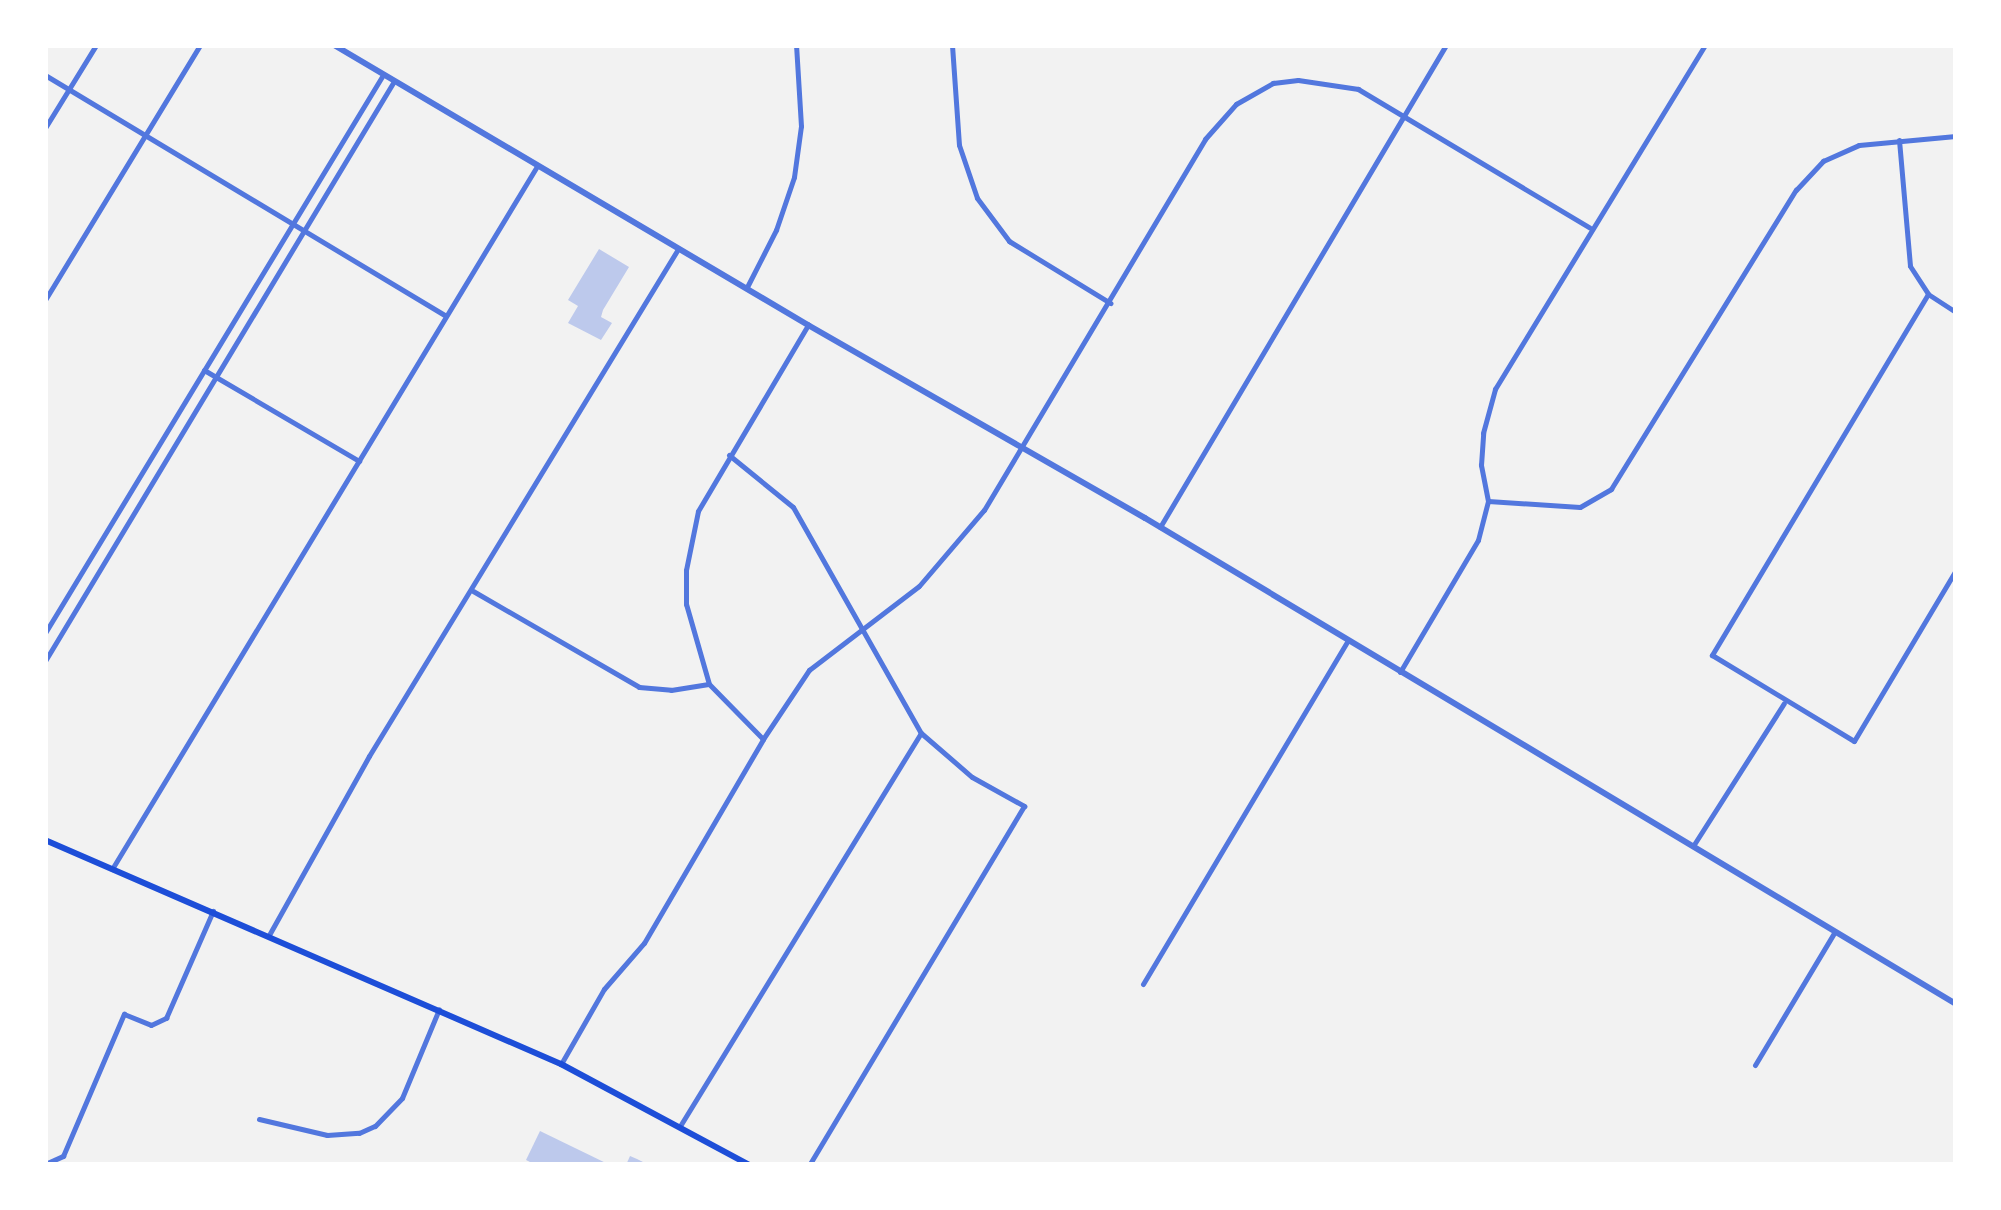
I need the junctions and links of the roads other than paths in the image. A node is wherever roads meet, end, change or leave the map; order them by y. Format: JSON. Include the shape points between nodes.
{"nodes":[{"id":1,"x":96,"y":45,"type":"edge"},
{"id":2,"x":200,"y":45,"type":"edge"},
{"id":3,"x":334,"y":45,"type":"edge"},
{"id":4,"x":796,"y":45,"type":"edge"},
{"id":5,"x":952,"y":45,"type":"edge"},
{"id":6,"x":1446,"y":45,"type":"edge"},
{"id":7,"x":1705,"y":45,"type":"edge"},
{"id":8,"x":383,"y":74,"type":"junction"},
{"id":9,"x":45,"y":75,"type":"edge"},
{"id":10,"x":394,"y":81,"type":"junction"},
{"id":11,"x":69,"y":89,"type":"junction"},
{"id":12,"x":1404,"y":119,"type":"junction"},
{"id":13,"x":45,"y":128,"type":"edge"},
{"id":14,"x":145,"y":134,"type":"junction"},
{"id":15,"x":1956,"y":136,"type":"edge"},
{"id":16,"x":1899,"y":140,"type":"junction"},
{"id":17,"x":538,"y":166,"type":"junction"},
{"id":18,"x":293,"y":225,"type":"junction"},
{"id":19,"x":1590,"y":228,"type":"junction"},
{"id":20,"x":306,"y":232,"type":"junction"},
{"id":21,"x":680,"y":247,"type":"junction"},
{"id":22,"x":747,"y":287,"type":"junction"},
{"id":23,"x":1928,"y":294,"type":"junction"},
{"id":24,"x":45,"y":300,"type":"edge"},
{"id":25,"x":1110,"y":303,"type":"junction"},
{"id":26,"x":1956,"y":312,"type":"edge"},
{"id":27,"x":445,"y":315,"type":"junction"},
{"id":28,"x":808,"y":325,"type":"junction"},
{"id":29,"x":204,"y":370,"type":"junction"},
{"id":30,"x":216,"y":377,"type":"junction"},
{"id":31,"x":1018,"y":447,"type":"junction"},
{"id":32,"x":729,"y":455,"type":"junction"},
{"id":33,"x":359,"y":460,"type":"junction"},
{"id":34,"x":1488,"y":501,"type":"junction"},
{"id":35,"x":1160,"y":526,"type":"junction"},
{"id":36,"x":1956,"y":570,"type":"edge"},
{"id":37,"x":472,"y":591,"type":"junction"},
{"id":38,"x":859,"y":629,"type":"junction"},
{"id":39,"x":45,"y":634,"type":"edge"},
{"id":40,"x":1348,"y":640,"type":"junction"},
{"id":41,"x":45,"y":660,"type":"edge"},
{"id":42,"x":1400,"y":672,"type":"junction"},
{"id":43,"x":709,"y":684,"type":"junction"},
{"id":44,"x":1784,"y":702,"type":"junction"},
{"id":45,"x":921,"y":733,"type":"junction"},
{"id":46,"x":762,"y":739,"type":"junction"},
{"id":47,"x":47,"y":841,"type":"edge"},
{"id":48,"x":1692,"y":848,"type":"junction"},
{"id":49,"x":45,"y":850,"type":"edge"},
{"id":50,"x":112,"y":869,"type":"junction"},
{"id":51,"x":213,"y":912,"type":"junction"},
{"id":52,"x":1834,"y":933,"type":"junction"},
{"id":53,"x":269,"y":935,"type":"junction"},
{"id":54,"x":1143,"y":984,"type":"dead end"},
{"id":55,"x":1956,"y":1004,"type":"edge"},
{"id":56,"x":439,"y":1009,"type":"junction"},
{"id":57,"x":561,"y":1064,"type":"junction"},
{"id":58,"x":1755,"y":1066,"type":"dead end"},
{"id":59,"x":259,"y":1119,"type":"dead end"},
{"id":60,"x":680,"y":1126,"type":"junction"},
{"id":61,"x":45,"y":1164,"type":"edge"},
{"id":62,"x":748,"y":1165,"type":"edge"},
{"id":63,"x":809,"y":1165,"type":"edge"}],
"edges":[{"from":1,"to":11,"type":"street"},
{"from":2,"to":14,"type":"street"},
{"from":3,"to":8,"type":"street"},
{"from":4,"to":22,"type":"street","via":[[801,126],[794,177]]},
{"from":5,"to":25,"type":"street","via":[[959,146],[977,198],[1009,242]]},
{"from":6,"to":12,"type":"street"},
{"from":7,"to":19,"type":"street"},
{"from":8,"to":10,"type":"street"},
{"from":8,"to":18,"type":"street"},
{"from":9,"to":11,"type":"street"},
{"from":10,"to":17,"type":"street"},
{"from":10,"to":20,"type":"street"},
{"from":11,"to":13,"type":"street"},
{"from":11,"to":14,"type":"street"},
{"from":12,"to":19,"type":"street"},
{"from":12,"to":25,"type":"street","via":[[1358,88],[1298,80],[1252,92],[1205,139]]},
{"from":12,"to":35,"type":"street"},
{"from":14,"to":18,"type":"street"},
{"from":14,"to":24,"type":"street"},
{"from":15,"to":16,"type":"street"},
{"from":16,"to":23,"type":"street","via":[[1910,266]]},
{"from":16,"to":34,"type":"street","via":[[1823,161],[1796,190],[1612,489],[1580,508]]},
{"from":17,"to":21,"type":"street"},
{"from":17,"to":27,"type":"street"},
{"from":18,"to":20,"type":"street"},
{"from":18,"to":29,"type":"street"},
{"from":19,"to":34,"type":"street","via":[[1495,389],[1482,433]]},
{"from":20,"to":27,"type":"street"},
{"from":20,"to":30,"type":"street"},
{"from":21,"to":22,"type":"street"},
{"from":21,"to":37,"type":"street"},
{"from":22,"to":28,"type":"street"},
{"from":23,"to":26,"type":"street"},
{"from":23,"to":44,"type":"street","via":[[1712,655]]},
{"from":25,"to":31,"type":"street"},
{"from":27,"to":33,"type":"street"},
{"from":28,"to":31,"type":"street"},
{"from":28,"to":32,"type":"street"},
{"from":29,"to":30,"type":"street"},
{"from":29,"to":39,"type":"street"},
{"from":30,"to":33,"type":"street"},
{"from":30,"to":41,"type":"street"},
{"from":31,"to":35,"type":"street"},
{"from":31,"to":38,"type":"street","via":[[954,550],[919,586]]},
{"from":32,"to":38,"type":"street","via":[[793,506]]},
{"from":32,"to":43,"type":"street","via":[[698,511],[686,570],[686,604]]},
{"from":33,"to":50,"type":"street"},
{"from":34,"to":42,"type":"street","via":[[1478,540]]},
{"from":35,"to":40,"type":"street"},
{"from":36,"to":44,"type":"street","via":[[1854,742]]},
{"from":37,"to":43,"type":"street","via":[[640,686]]},
{"from":37,"to":53,"type":"street","via":[[368,756]]},
{"from":38,"to":45,"type":"street"},
{"from":38,"to":46,"type":"street","via":[[808,670]]},
{"from":40,"to":42,"type":"street"},
{"from":40,"to":54,"type":"street"},
{"from":42,"to":48,"type":"street"},
{"from":43,"to":46,"type":"street"},
{"from":44,"to":48,"type":"street"},
{"from":45,"to":60,"type":"street"},
{"from":45,"to":63,"type":"street","via":[[972,777],[1024,806]]},
{"from":46,"to":57,"type":"street","via":[[644,943],[604,988]]},
{"from":47,"to":49,"type":"street"},
{"from":47,"to":50,"type":"main road"},
{"from":48,"to":52,"type":"street"},
{"from":50,"to":51,"type":"main road"},
{"from":51,"to":53,"type":"main road"},
{"from":51,"to":61,"type":"street","via":[[166,1018],[151,1025],[124,1014],[63,1156]]},
{"from":52,"to":55,"type":"street"},
{"from":52,"to":58,"type":"street"},
{"from":53,"to":56,"type":"main road"},
{"from":56,"to":57,"type":"main road"},
{"from":56,"to":59,"type":"street","via":[[402,1098],[375,1126],[327,1135]]},
{"from":57,"to":60,"type":"main road"},
{"from":60,"to":62,"type":"main road"}]}
